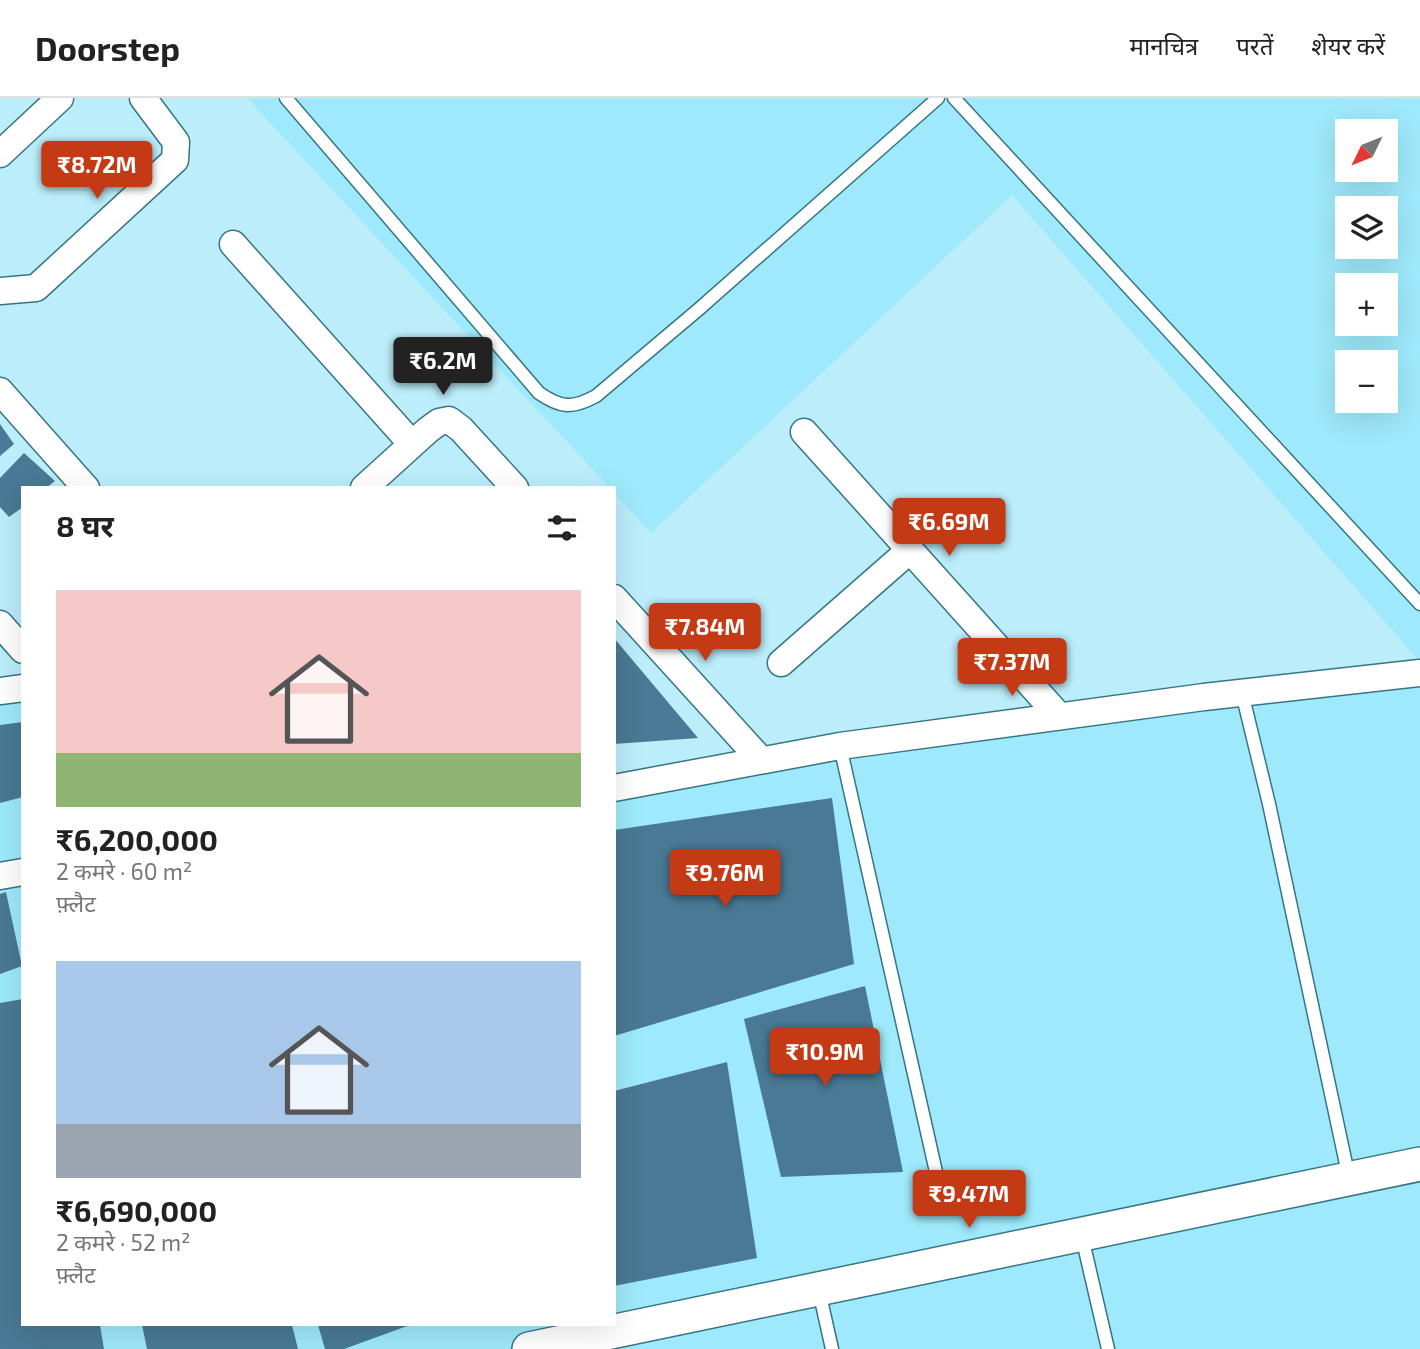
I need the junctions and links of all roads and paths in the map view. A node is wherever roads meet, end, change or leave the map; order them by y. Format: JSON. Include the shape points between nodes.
{"nodes":[{"id":1,"x":60,"y":98,"type":"edge"},
{"id":2,"x":143,"y":98,"type":"edge"},
{"id":3,"x":286,"y":98,"type":"edge"},
{"id":4,"x":938,"y":98,"type":"edge"},
{"id":5,"x":954,"y":98,"type":"edge"},
{"id":6,"x":0,"y":154,"type":"edge"},
{"id":7,"x":233,"y":244,"type":"dead end"},
{"id":8,"x":0,"y":291,"type":"edge"},
{"id":9,"x":0,"y":391,"type":"edge"},
{"id":10,"x":804,"y":432,"type":"dead end"},
{"id":11,"x":412,"y":444,"type":"junction"},
{"id":12,"x":84,"y":486,"type":"edge"},
{"id":13,"x":365,"y":486,"type":"edge"},
{"id":14,"x":513,"y":486,"type":"edge"},
{"id":15,"x":910,"y":550,"type":"junction"},
{"id":16,"x":616,"y":600,"type":"edge"},
{"id":17,"x":1420,"y":604,"type":"edge"},
{"id":18,"x":0,"y":624,"type":"edge"},
{"id":19,"x":21,"y":648,"type":"edge"},
{"id":20,"x":781,"y":663,"type":"dead end"},
{"id":21,"x":1420,"y":673,"type":"edge"},
{"id":22,"x":21,"y":688,"type":"edge"},
{"id":23,"x":0,"y":691,"type":"edge"},
{"id":24,"x":1242,"y":693,"type":"junction"},
{"id":25,"x":1059,"y":716,"type":"junction"},
{"id":26,"x":840,"y":746,"type":"junction"},
{"id":27,"x":761,"y":760,"type":"junction"},
{"id":28,"x":616,"y":789,"type":"edge"},
{"id":29,"x":21,"y":872,"type":"edge"},
{"id":30,"x":0,"y":876,"type":"edge"},
{"id":31,"x":1420,"y":1164,"type":"edge"},
{"id":32,"x":1349,"y":1179,"type":"junction"},
{"id":33,"x":941,"y":1194,"type":"dead end"},
{"id":34,"x":1082,"y":1234,"type":"junction"},
{"id":35,"x":818,"y":1289,"type":"junction"},
{"id":36,"x":528,"y":1349,"type":"edge"},
{"id":37,"x":832,"y":1349,"type":"edge"},
{"id":38,"x":1108,"y":1349,"type":"edge"}],
"edges":[{"from":1,"to":6,"type":"street"},
{"from":2,"to":8,"type":"street","via":[[176,142],[175,160],[36,288]]},
{"from":3,"to":4,"type":"lane","via":[[539,393],[556,404],[580,405],[699,309]]},
{"from":5,"to":17,"type":"lane"},
{"from":7,"to":11,"type":"street"},
{"from":9,"to":12,"type":"street"},
{"from":10,"to":15,"type":"street"},
{"from":11,"to":13,"type":"street"},
{"from":11,"to":14,"type":"street","via":[[439,422],[449,420]]},
{"from":15,"to":20,"type":"street"},
{"from":15,"to":25,"type":"street"},
{"from":16,"to":27,"type":"street"},
{"from":18,"to":19,"type":"street"},
{"from":21,"to":24,"type":"street"},
{"from":22,"to":23,"type":"street"},
{"from":24,"to":25,"type":"street"},
{"from":24,"to":32,"type":"lane"},
{"from":25,"to":26,"type":"street"},
{"from":26,"to":27,"type":"street"},
{"from":26,"to":33,"type":"lane"},
{"from":27,"to":28,"type":"street"},
{"from":29,"to":30,"type":"street"},
{"from":31,"to":32,"type":"street"},
{"from":32,"to":34,"type":"street"},
{"from":34,"to":35,"type":"street"},
{"from":34,"to":38,"type":"lane"},
{"from":35,"to":36,"type":"street"},
{"from":35,"to":37,"type":"lane"}]}
